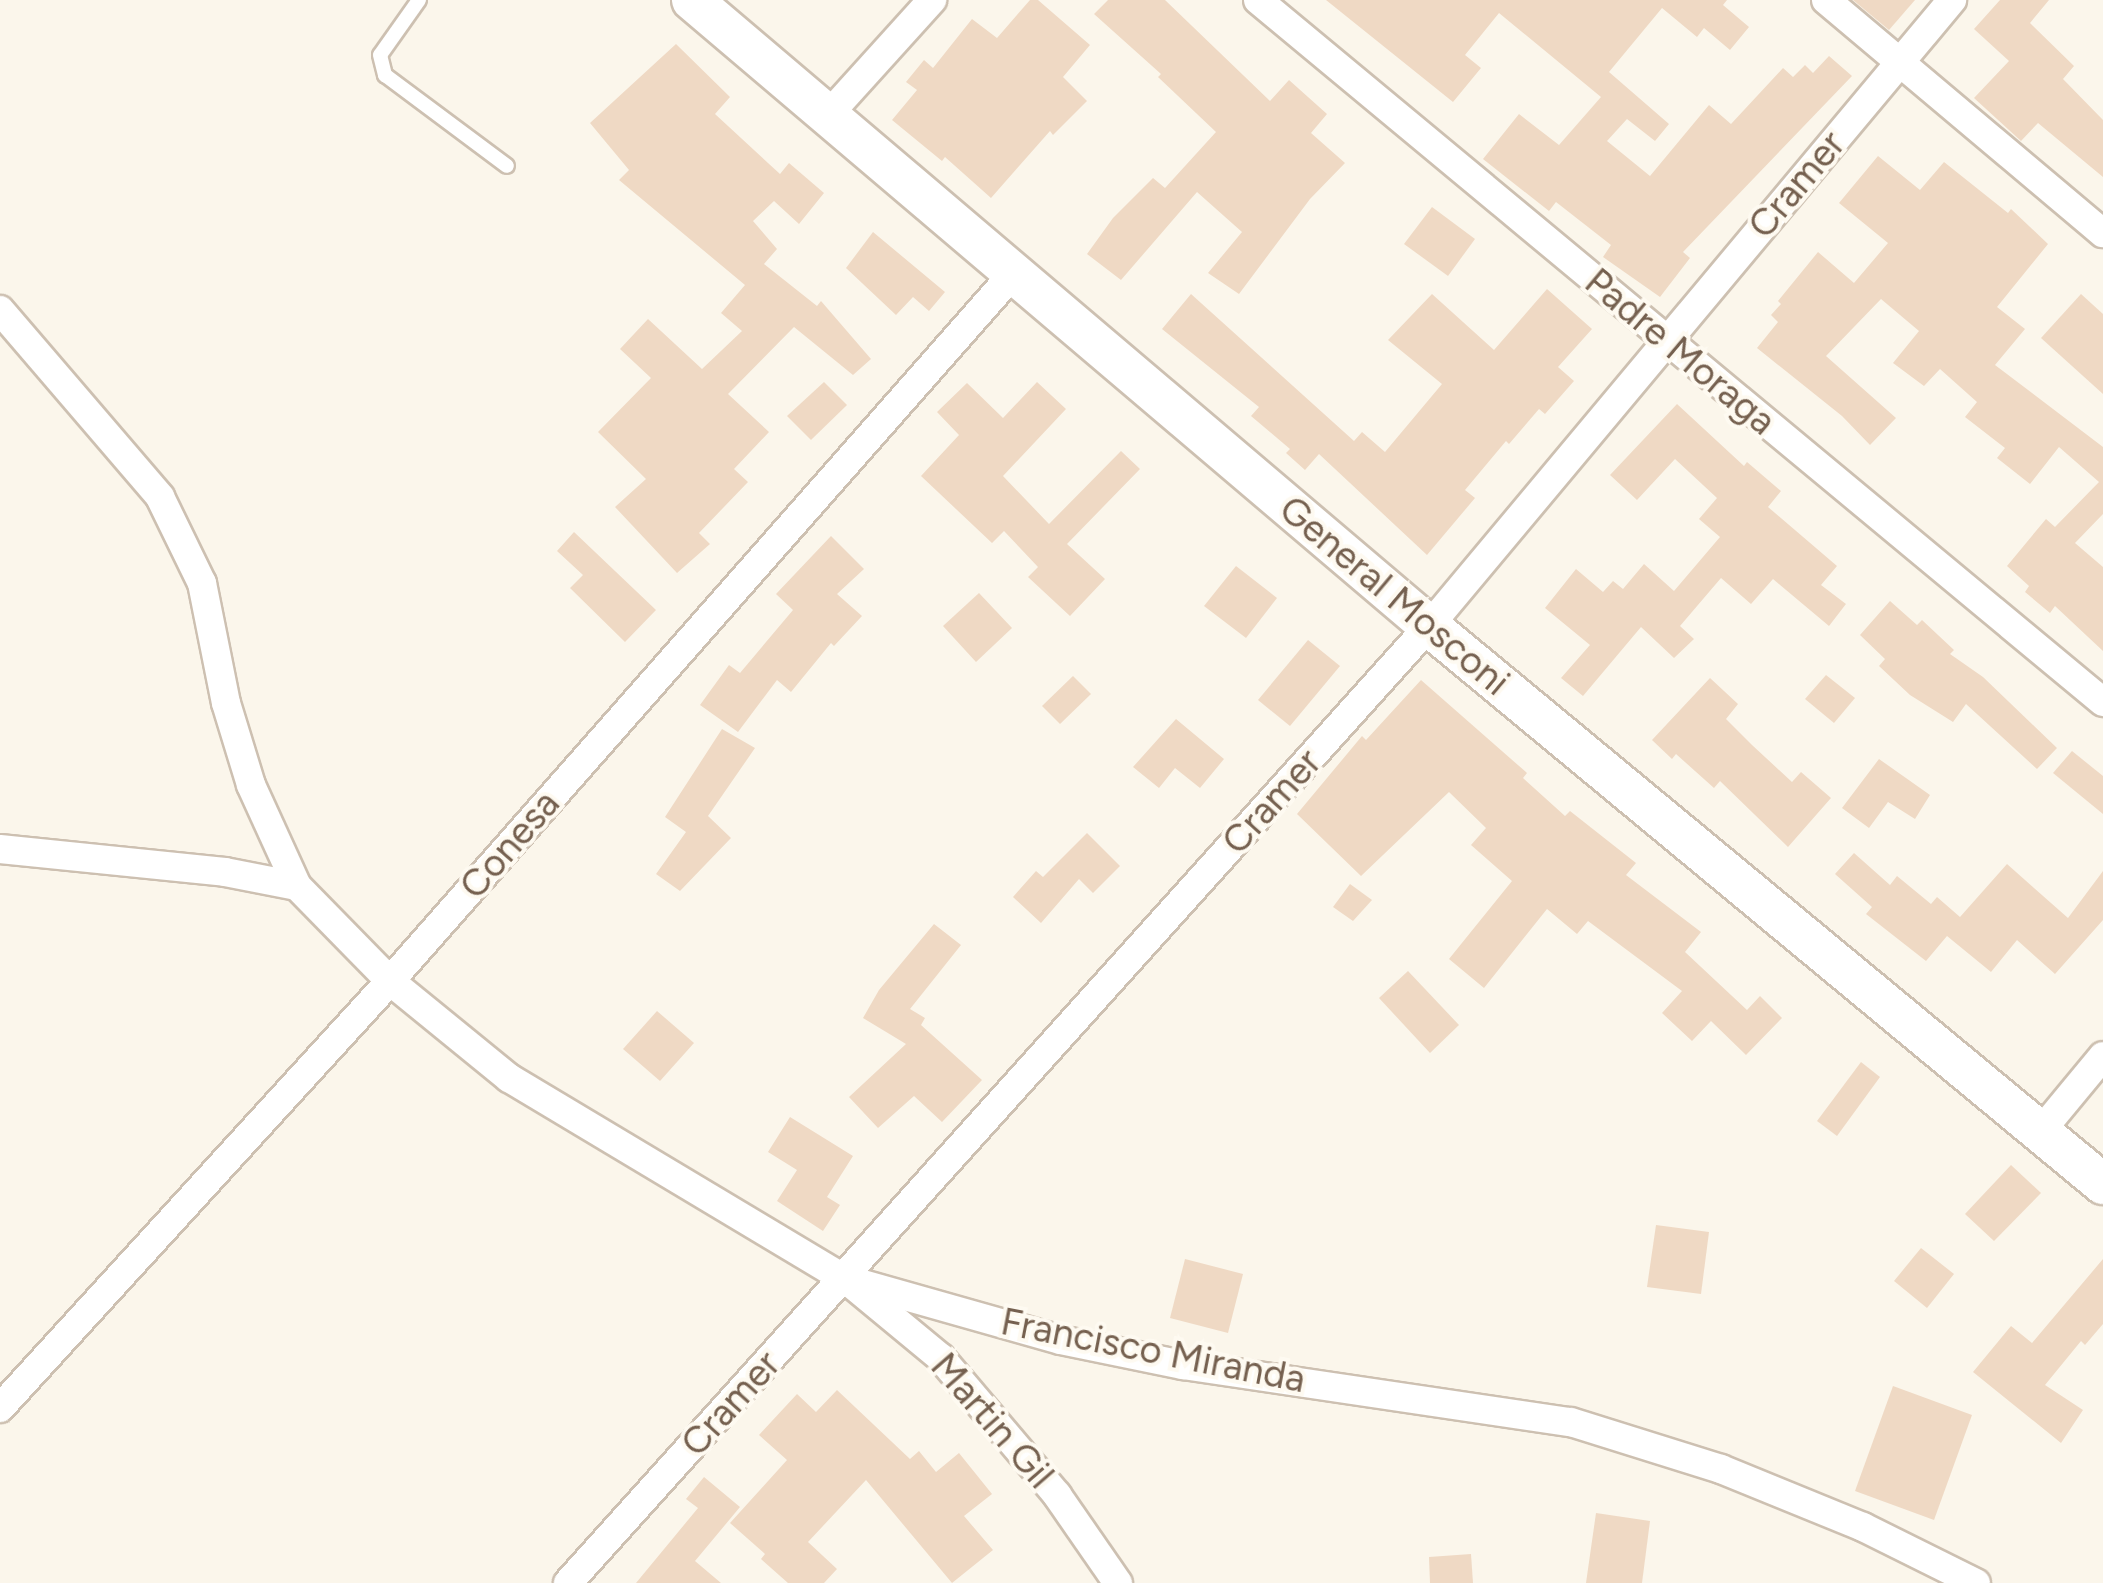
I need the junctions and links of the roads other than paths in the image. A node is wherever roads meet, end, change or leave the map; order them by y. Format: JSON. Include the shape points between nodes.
{"nodes":[{"id":1,"x":419,"y":0,"type":"edge"},
{"id":2,"x":692,"y":0,"type":"edge"},
{"id":3,"x":932,"y":0,"type":"edge"},
{"id":4,"x":1258,"y":0,"type":"edge"},
{"id":5,"x":1826,"y":0,"type":"edge"},
{"id":6,"x":1952,"y":0,"type":"edge"},
{"id":7,"x":1900,"y":61,"type":"junction"},
{"id":8,"x":829,"y":114,"type":"junction"},
{"id":9,"x":506,"y":166,"type":"dead end"},
{"id":10,"x":2103,"y":233,"type":"edge"},
{"id":11,"x":1012,"y":274,"type":"junction"},
{"id":12,"x":0,"y":310,"type":"edge"},
{"id":13,"x":1666,"y":342,"type":"junction"},
{"id":14,"x":1429,"y":626,"type":"junction"},
{"id":15,"x":2103,"y":702,"type":"edge"},
{"id":16,"x":0,"y":849,"type":"edge"},
{"id":17,"x":297,"y":886,"type":"junction"},
{"id":18,"x":390,"y":981,"type":"junction"},
{"id":19,"x":2103,"y":1056,"type":"edge"},
{"id":20,"x":2041,"y":1131,"type":"junction"},
{"id":21,"x":2103,"y":1184,"type":"edge"},
{"id":22,"x":845,"y":1278,"type":"junction"},
{"id":23,"x":0,"y":1408,"type":"edge"},
{"id":24,"x":568,"y":1583,"type":"edge"},
{"id":25,"x":1118,"y":1583,"type":"edge"},
{"id":26,"x":1976,"y":1583,"type":"edge"}],
"edges":[{"from":1,"to":9,"type":"lane","via":[[380,55],[385,75]]},
{"from":2,"to":8,"type":"street","name":"General Mosconi"},
{"from":3,"to":8,"type":"street"},
{"from":4,"to":13,"type":"street","name":"Padre Moraga"},
{"from":5,"to":7,"type":"street"},
{"from":6,"to":7,"type":"street","name":"Cramer"},
{"from":7,"to":10,"type":"street"},
{"from":7,"to":13,"type":"street","name":"Cramer"},
{"from":8,"to":11,"type":"street","name":"General Mosconi"},
{"from":11,"to":14,"type":"street","name":"General Mosconi"},
{"from":11,"to":18,"type":"street","name":"Conesa"},
{"from":12,"to":17,"type":"street","via":[[160,497],[202,582],[246,768]]},
{"from":13,"to":14,"type":"street","name":"Cramer"},
{"from":13,"to":15,"type":"street","name":"Padre Moraga"},
{"from":14,"to":20,"type":"street","name":"General Mosconi"},
{"from":14,"to":22,"type":"street","name":"Cramer"},
{"from":16,"to":17,"type":"street"},
{"from":17,"to":18,"type":"street","name":"Francisco Miranda"},
{"from":18,"to":22,"type":"street","name":"Francisco Miranda","via":[[509,1078]]},
{"from":18,"to":23,"type":"street","name":"Conesa"},
{"from":19,"to":20,"type":"street"},
{"from":20,"to":21,"type":"street","name":"General Mosconi"},
{"from":22,"to":24,"type":"street","name":"Cramer"},
{"from":22,"to":25,"type":"street","name":"Martin Gil","via":[[941,1358],[1057,1495]]},
{"from":22,"to":26,"type":"street","name":"Francisco Miranda","via":[[1061,1340],[1183,1365],[1571,1422],[1722,1469]]}]}
